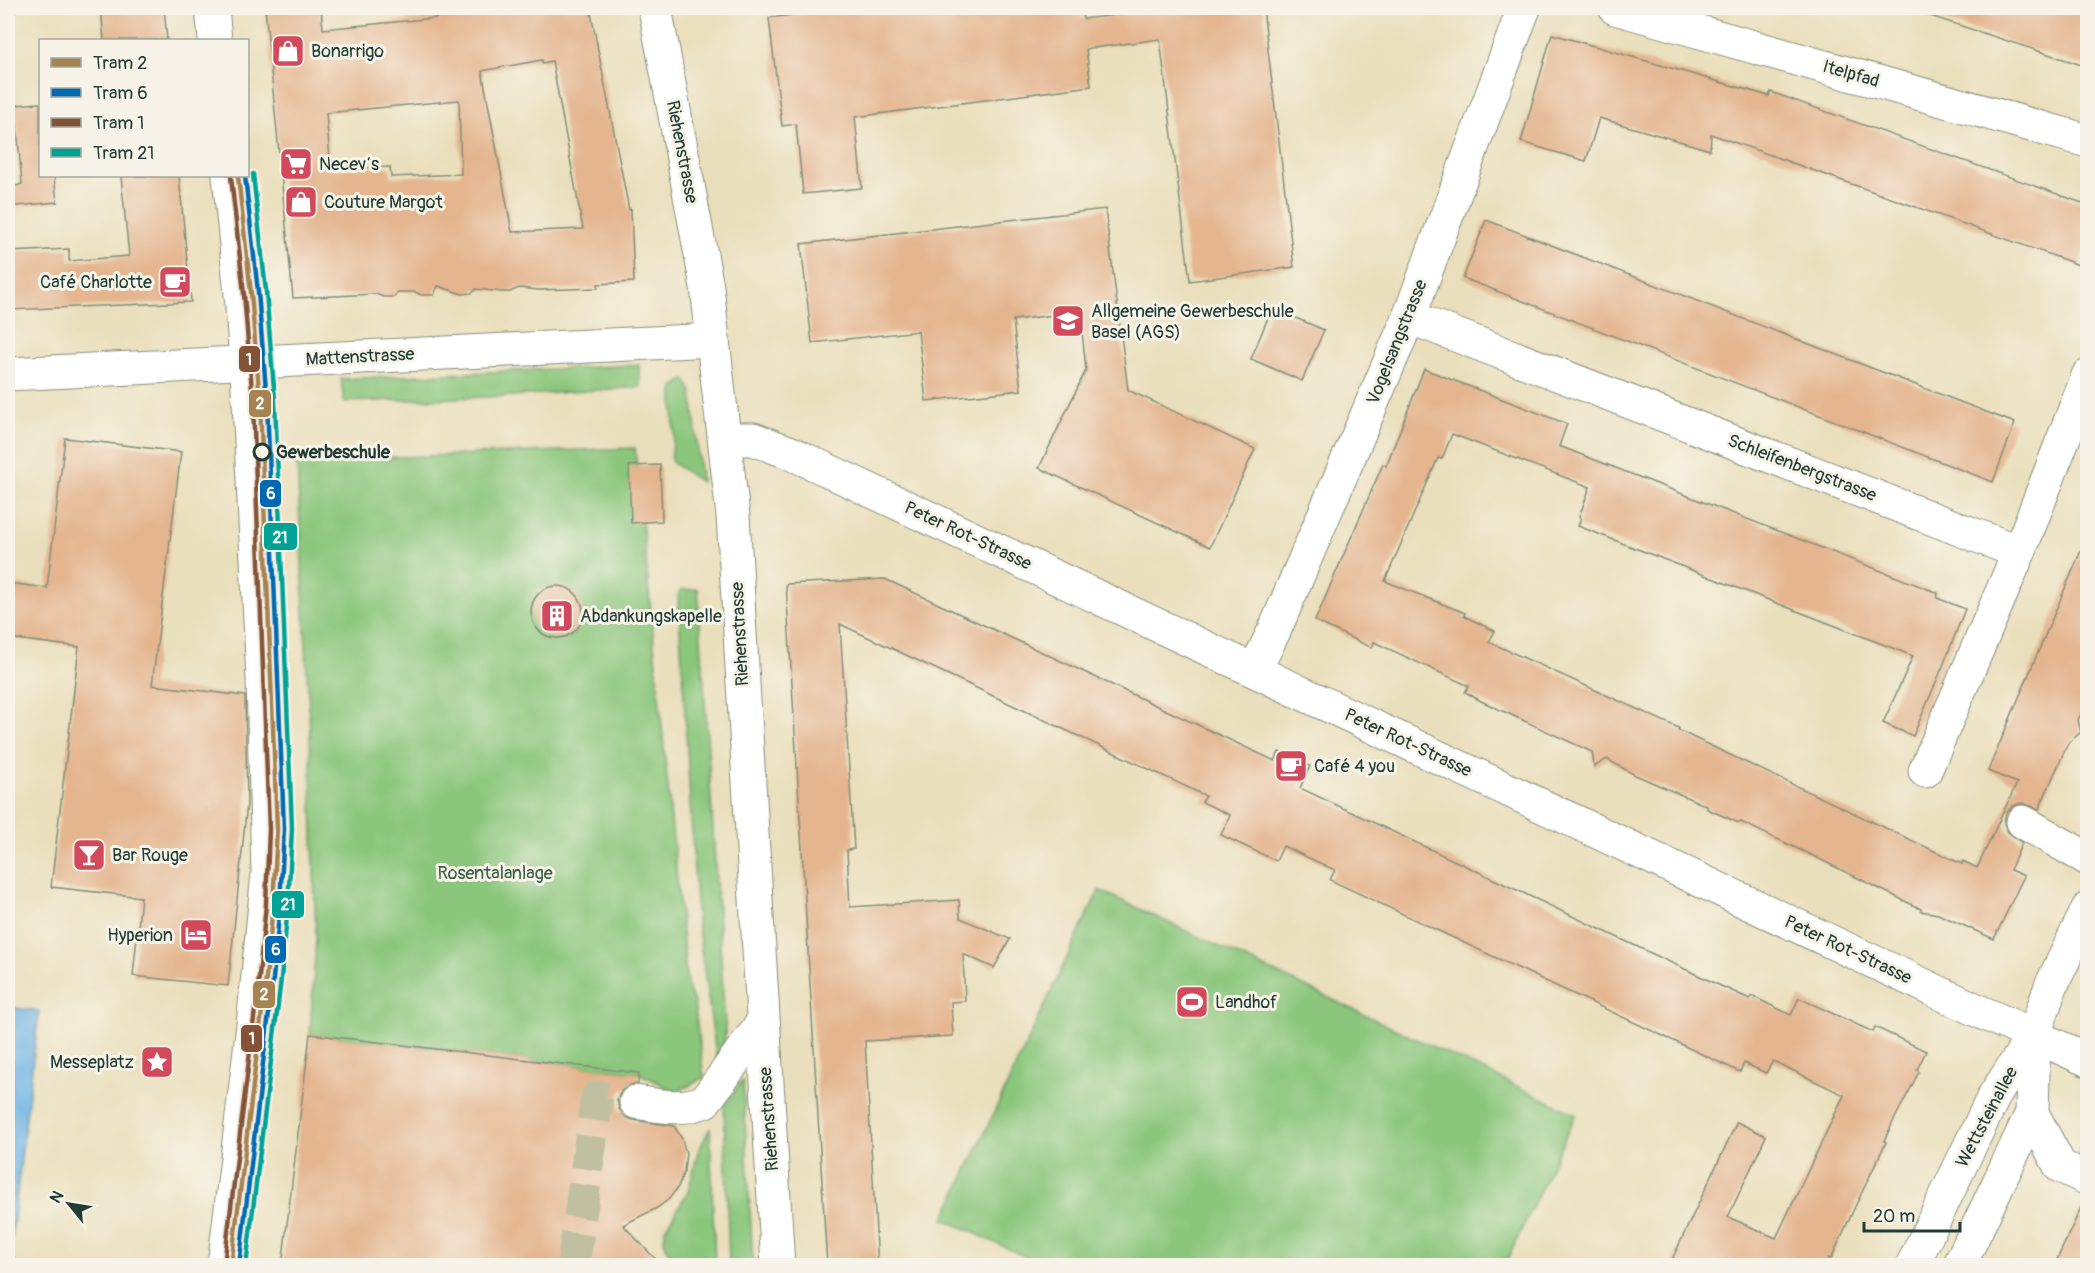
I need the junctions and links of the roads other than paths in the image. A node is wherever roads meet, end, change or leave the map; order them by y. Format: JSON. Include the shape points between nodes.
{"nodes":[{"id":1,"x":212,"y":8,"type":"edge"},
{"id":2,"x":655,"y":8,"type":"edge"},
{"id":3,"x":1524,"y":8,"type":"edge"},
{"id":4,"x":1615,"y":8,"type":"edge"},
{"id":5,"x":215,"y":39,"type":"edge"},
{"id":6,"x":2088,"y":141,"type":"edge"},
{"id":7,"x":229,"y":177,"type":"edge"},
{"id":8,"x":1409,"y":317,"type":"junction"},
{"id":9,"x":713,"y":340,"type":"junction"},
{"id":10,"x":247,"y":362,"type":"junction"},
{"id":11,"x":8,"y":374,"type":"edge"},
{"id":12,"x":2088,"y":376,"type":"edge"},
{"id":13,"x":726,"y":439,"type":"junction"},
{"id":14,"x":2019,"y":552,"type":"junction"},
{"id":15,"x":1255,"y":670,"type":"junction"},
{"id":16,"x":1925,"y":771,"type":"dead end"},
{"id":17,"x":2023,"y":822,"type":"dead end"},
{"id":18,"x":2088,"y":858,"type":"edge"},
{"id":19,"x":2088,"y":909,"type":"edge"},
{"id":20,"x":764,"y":1022,"type":"junction"},
{"id":21,"x":2034,"y":1035,"type":"junction"},
{"id":22,"x":2088,"y":1060,"type":"edge"},
{"id":23,"x":636,"y":1102,"type":"tunnel mouth"},
{"id":24,"x":2032,"y":1113,"type":"junction"},
{"id":25,"x":2088,"y":1179,"type":"edge"},
{"id":26,"x":224,"y":1266,"type":"edge"},
{"id":27,"x":778,"y":1266,"type":"edge"},
{"id":28,"x":1912,"y":1266,"type":"edge"},
{"id":29,"x":1959,"y":1266,"type":"edge"}],
"edges":[{"from":1,"to":5,"type":"street"},
{"from":2,"to":9,"type":"street","name":"Riehenstrasse","via":[[707,286]]},
{"from":3,"to":8,"type":"street","name":"Vogelsangstrasse"},
{"from":4,"to":6,"type":"street","name":"Itelpfad"},
{"from":7,"to":10,"type":"street"},
{"from":8,"to":14,"type":"street","name":"Schleifenbergstrasse"},
{"from":8,"to":15,"type":"street","name":"Vogelsangstrasse"},
{"from":9,"to":10,"type":"street","name":"Mattenstrasse"},
{"from":9,"to":13,"type":"street","name":"Riehenstrasse"},
{"from":10,"to":11,"type":"street","name":"Mattenstrasse"},
{"from":10,"to":26,"type":"street","via":[[268,862],[258,985]]},
{"from":12,"to":14,"type":"street"},
{"from":13,"to":15,"type":"street","name":"Peter Rot-Strasse","via":[[753,439],[791,453]]},
{"from":13,"to":20,"type":"street","name":"Riehenstrasse"},
{"from":14,"to":16,"type":"street"},
{"from":15,"to":21,"type":"street","name":"Peter Rot-Strasse"},
{"from":17,"to":18,"type":"street"},
{"from":19,"to":21,"type":"street","name":"Wettsteinallee","via":[[2051,986]]},
{"from":20,"to":23,"type":"street","via":[[705,1101],[680,1107]]},
{"from":20,"to":27,"type":"street","name":"Riehenstrasse"},
{"from":21,"to":22,"type":"street","name":"Peter Rot-Strasse"},
{"from":21,"to":24,"type":"street","name":"Wettsteinallee"},
{"from":21,"to":28,"type":"street","name":"Wettsteinallee","via":[[1994,1096]]},
{"from":24,"to":25,"type":"street","via":[[2060,1166]]},
{"from":24,"to":29,"type":"street","name":"Wettsteinallee"}]}
